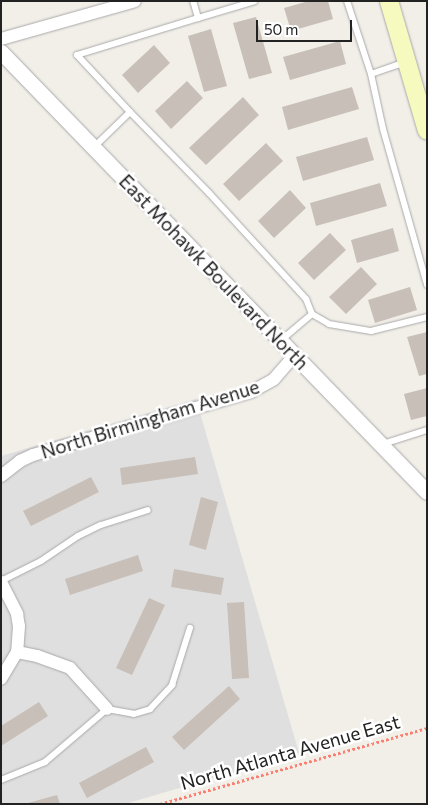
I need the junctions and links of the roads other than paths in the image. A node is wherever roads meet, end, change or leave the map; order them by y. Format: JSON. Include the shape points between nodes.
{"nodes":[{"id":1,"x":135,"y":1,"type":"edge"},
{"id":2,"x":193,"y":1,"type":"edge"},
{"id":3,"x":255,"y":1,"type":"edge"},
{"id":4,"x":348,"y":1,"type":"edge"},
{"id":5,"x":389,"y":1,"type":"edge"},
{"id":6,"x":198,"y":18,"type":"junction"},
{"id":7,"x":1,"y":39,"type":"edge"},
{"id":8,"x":1,"y":52,"type":"edge"},
{"id":9,"x":407,"y":62,"type":"junction"},
{"id":10,"x":371,"y":74,"type":"junction"},
{"id":11,"x":130,"y":112,"type":"junction"},
{"id":12,"x":427,"y":131,"type":"edge"},
{"id":13,"x":94,"y":148,"type":"junction"},
{"id":14,"x":427,"y":285,"type":"edge"},
{"id":15,"x":312,"y":314,"type":"junction"},
{"id":16,"x":427,"y":317,"type":"edge"},
{"id":17,"x":280,"y":342,"type":"junction"},
{"id":18,"x":294,"y":356,"type":"junction"},
{"id":19,"x":427,"y":430,"type":"edge"},
{"id":20,"x":381,"y":445,"type":"junction"},
{"id":21,"x":1,"y":476,"type":"edge"},
{"id":22,"x":427,"y":492,"type":"edge"},
{"id":23,"x":148,"y":510,"type":"dead end"},
{"id":24,"x":1,"y":582,"type":"edge"},
{"id":25,"x":190,"y":628,"type":"dead end"},
{"id":26,"x":17,"y":652,"type":"junction"},
{"id":27,"x":1,"y":679,"type":"edge"},
{"id":28,"x":107,"y":709,"type":"junction"},
{"id":29,"x":1,"y":780,"type":"edge"}],
"edges":[{"from":1,"to":7,"type":"street"},
{"from":2,"to":6,"type":"lane"},
{"from":3,"to":6,"type":"lane"},
{"from":4,"to":10,"type":"lane"},
{"from":5,"to":9,"type":"main road"},
{"from":6,"to":11,"type":"lane","via":[[78,55]]},
{"from":8,"to":13,"type":"street","name":"East Mohawk Boulevard North"},
{"from":9,"to":10,"type":"lane"},
{"from":9,"to":12,"type":"main road"},
{"from":10,"to":14,"type":"lane"},
{"from":11,"to":13,"type":"lane"},
{"from":11,"to":15,"type":"lane","via":[[306,299]]},
{"from":13,"to":17,"type":"street","name":"East Mohawk Boulevard North"},
{"from":15,"to":16,"type":"lane","via":[[329,324],[371,331]]},
{"from":15,"to":17,"type":"lane"},
{"from":17,"to":18,"type":"street","name":"East Mohawk Boulevard North"},
{"from":18,"to":20,"type":"street","name":"East Mohawk Boulevard North"},
{"from":18,"to":21,"type":"street","name":"North Birmingham Avenue","via":[[274,379],[251,392],[33,455]]},
{"from":19,"to":20,"type":"lane"},
{"from":20,"to":22,"type":"street","name":"East Mohawk Boulevard North"},
{"from":23,"to":24,"type":"lane","via":[[78,536]]},
{"from":24,"to":26,"type":"street","via":[[17,614]]},
{"from":25,"to":28,"type":"lane","via":[[172,685],[150,709],[134,714]]},
{"from":26,"to":27,"type":"street"},
{"from":26,"to":28,"type":"street","via":[[70,668]]},
{"from":28,"to":29,"type":"lane","via":[[45,762]]}]}
